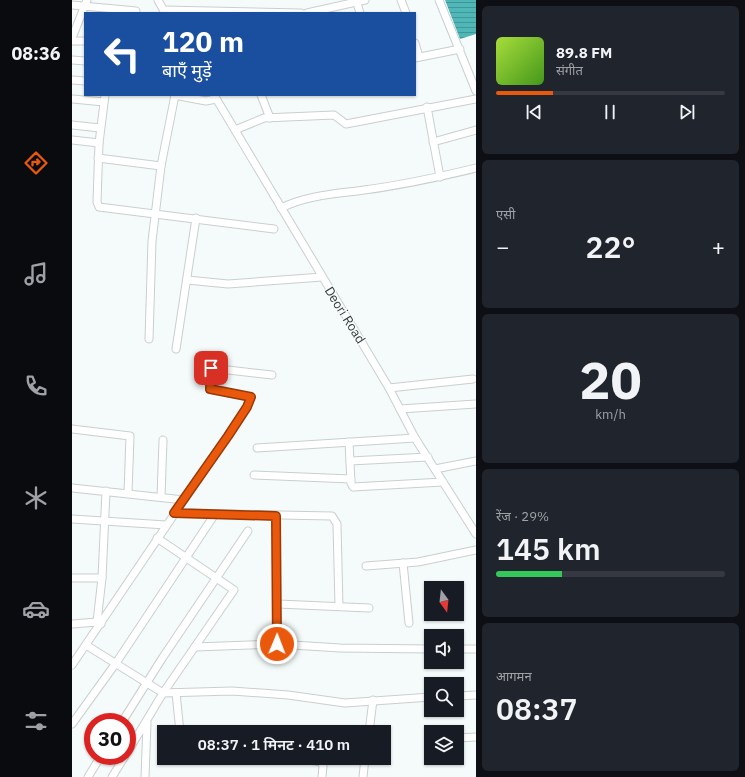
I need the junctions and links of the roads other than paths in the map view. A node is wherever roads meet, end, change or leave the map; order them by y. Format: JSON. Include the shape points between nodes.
{"nodes":[{"id":1,"x":158,"y":0,"type":"edge"},
{"id":2,"x":365,"y":0,"type":"edge"},
{"id":3,"x":402,"y":0,"type":"edge"},
{"id":4,"x":439,"y":0,"type":"edge"},
{"id":5,"x":356,"y":1,"type":"edge"},
{"id":6,"x":86,"y":3,"type":"edge"},
{"id":7,"x":72,"y":5,"type":"edge"},
{"id":8,"x":330,"y":10,"type":"edge"},
{"id":9,"x":136,"y":11,"type":"dead end"},
{"id":10,"x":165,"y":12,"type":"edge"},
{"id":11,"x":315,"y":12,"type":"edge"},
{"id":12,"x":360,"y":12,"type":"edge"},
{"id":13,"x":406,"y":12,"type":"edge"},
{"id":14,"x":72,"y":39,"type":"edge"},
{"id":15,"x":84,"y":41,"type":"edge"},
{"id":16,"x":460,"y":49,"type":"junction"},
{"id":17,"x":417,"y":58,"type":"edge"},
{"id":18,"x":72,"y":60,"type":"edge"},
{"id":19,"x":84,"y":61,"type":"edge"},
{"id":20,"x":72,"y":80,"type":"edge"},
{"id":21,"x":84,"y":82,"type":"edge"},
{"id":22,"x":476,"y":91,"type":"edge"},
{"id":23,"x":175,"y":96,"type":"edge"},
{"id":24,"x":180,"y":96,"type":"edge"},
{"id":25,"x":261,"y":96,"type":"edge"},
{"id":26,"x":215,"y":97,"type":"edge"},
{"id":27,"x":73,"y":99,"type":"dead end"},
{"id":28,"x":104,"y":99,"type":"edge"},
{"id":29,"x":476,"y":99,"type":"edge"},
{"id":30,"x":427,"y":107,"type":"junction"},
{"id":31,"x":270,"y":118,"type":"junction"},
{"id":32,"x":72,"y":124,"type":"edge"},
{"id":33,"x":100,"y":128,"type":"junction"},
{"id":34,"x":235,"y":130,"type":"junction"},
{"id":35,"x":476,"y":130,"type":"edge"},
{"id":36,"x":72,"y":140,"type":"edge"},
{"id":37,"x":433,"y":142,"type":"junction"},
{"id":38,"x":99,"y":143,"type":"junction"},
{"id":39,"x":98,"y":158,"type":"junction"},
{"id":40,"x":161,"y":166,"type":"junction"},
{"id":41,"x":476,"y":168,"type":"edge"},
{"id":42,"x":440,"y":177,"type":"junction"},
{"id":43,"x":281,"y":208,"type":"junction"},
{"id":44,"x":155,"y":212,"type":"junction"},
{"id":45,"x":196,"y":218,"type":"junction"},
{"id":46,"x":274,"y":229,"type":"dead end"},
{"id":47,"x":322,"y":277,"type":"junction"},
{"id":48,"x":187,"y":280,"type":"junction"},
{"id":49,"x":149,"y":339,"type":"dead end"},
{"id":50,"x":176,"y":349,"type":"dead end"},
{"id":51,"x":272,"y":375,"type":"dead end"},
{"id":52,"x":473,"y":379,"type":"dead end"},
{"id":53,"x":390,"y":388,"type":"junction"},
{"id":54,"x":476,"y":404,"type":"edge"},
{"id":55,"x":400,"y":409,"type":"junction"},
{"id":56,"x":72,"y":429,"type":"edge"},
{"id":57,"x":415,"y":438,"type":"junction"},
{"id":58,"x":163,"y":440,"type":"dead end"},
{"id":59,"x":349,"y":442,"type":"junction"},
{"id":60,"x":257,"y":448,"type":"dead end"},
{"id":61,"x":428,"y":457,"type":"junction"},
{"id":62,"x":350,"y":461,"type":"junction"},
{"id":63,"x":476,"y":461,"type":"edge"},
{"id":64,"x":435,"y":469,"type":"junction"},
{"id":65,"x":254,"y":475,"type":"dead end"},
{"id":66,"x":351,"y":479,"type":"junction"},
{"id":67,"x":444,"y":482,"type":"junction"},
{"id":68,"x":72,"y":488,"type":"edge"},
{"id":69,"x":106,"y":491,"type":"junction"},
{"id":70,"x":128,"y":493,"type":"junction"},
{"id":71,"x":161,"y":497,"type":"junction"},
{"id":72,"x":184,"y":500,"type":"junction"},
{"id":73,"x":174,"y":513,"type":"junction"},
{"id":74,"x":215,"y":514,"type":"junction"},
{"id":75,"x":276,"y":516,"type":"junction"},
{"id":76,"x":72,"y":519,"type":"edge"},
{"id":77,"x":105,"y":520,"type":"junction"},
{"id":78,"x":166,"y":525,"type":"junction"},
{"id":79,"x":248,"y":531,"type":"dead end"},
{"id":80,"x":476,"y":534,"type":"edge"},
{"id":81,"x":157,"y":538,"type":"junction"},
{"id":82,"x":476,"y":550,"type":"edge"},
{"id":83,"x":186,"y":558,"type":"junction"},
{"id":84,"x":403,"y":563,"type":"junction"},
{"id":85,"x":366,"y":566,"type":"dead end"},
{"id":86,"x":72,"y":578,"type":"edge"},
{"id":87,"x":102,"y":578,"type":"junction"},
{"id":88,"x":218,"y":578,"type":"junction"},
{"id":89,"x":278,"y":604,"type":"junction"},
{"id":90,"x":340,"y":606,"type":"junction"},
{"id":91,"x":369,"y":608,"type":"dead end"},
{"id":92,"x":99,"y":623,"type":"junction"},
{"id":93,"x":409,"y":623,"type":"dead end"},
{"id":94,"x":72,"y":624,"type":"edge"},
{"id":95,"x":277,"y":644,"type":"junction"},
{"id":96,"x":86,"y":645,"type":"junction"},
{"id":97,"x":195,"y":647,"type":"junction"},
{"id":98,"x":424,"y":649,"type":"edge"},
{"id":99,"x":464,"y":649,"type":"edge"},
{"id":100,"x":476,"y":649,"type":"edge"},
{"id":101,"x":116,"y":663,"type":"junction"},
{"id":102,"x":72,"y":665,"type":"edge"},
{"id":103,"x":147,"y":684,"type":"junction"},
{"id":104,"x":164,"y":693,"type":"junction"},
{"id":105,"x":176,"y":693,"type":"junction"},
{"id":106,"x":476,"y":695,"type":"edge"},
{"id":107,"x":464,"y":696,"type":"edge"},
{"id":108,"x":424,"y":697,"type":"edge"},
{"id":109,"x":373,"y":700,"type":"junction"},
{"id":110,"x":128,"y":713,"type":"edge"},
{"id":111,"x":147,"y":721,"type":"junction"},
{"id":112,"x":72,"y":724,"type":"edge"},
{"id":113,"x":179,"y":725,"type":"edge"},
{"id":114,"x":370,"y":725,"type":"edge"},
{"id":115,"x":476,"y":737,"type":"edge"},
{"id":116,"x":464,"y":738,"type":"edge"},
{"id":117,"x":136,"y":739,"type":"edge"},
{"id":118,"x":95,"y":765,"type":"edge"},
{"id":119,"x":119,"y":765,"type":"edge"},
{"id":120,"x":322,"y":765,"type":"edge"},
{"id":121,"x":365,"y":765,"type":"edge"},
{"id":122,"x":88,"y":777,"type":"edge"},
{"id":123,"x":112,"y":777,"type":"edge"},
{"id":124,"x":145,"y":777,"type":"edge"},
{"id":125,"x":322,"y":777,"type":"edge"},
{"id":126,"x":363,"y":777,"type":"edge"}],
"edges":[{"from":1,"to":10,"type":"street"},
{"from":2,"to":5,"type":"street"},
{"from":3,"to":13,"type":"street"},
{"from":4,"to":16,"type":"street"},
{"from":5,"to":8,"type":"street"},
{"from":5,"to":12,"type":"street"},
{"from":6,"to":7,"type":"street"},
{"from":6,"to":9,"type":"street"},
{"from":6,"to":14,"type":"street"},
{"from":8,"to":11,"type":"street"},
{"from":14,"to":15,"type":"street"},
{"from":16,"to":17,"type":"street"},
{"from":16,"to":22,"type":"street"},
{"from":18,"to":19,"type":"street"},
{"from":20,"to":21,"type":"street"},
{"from":23,"to":40,"type":"street"},
{"from":24,"to":26,"type":"street","via":[[206,101]]},
{"from":25,"to":31,"type":"street"},
{"from":26,"to":34,"type":"street","name":"Deori Road"},
{"from":27,"to":28,"type":"street"},
{"from":28,"to":33,"type":"street"},
{"from":29,"to":30,"type":"street"},
{"from":30,"to":31,"type":"street","via":[[346,124],[334,115]]},
{"from":30,"to":37,"type":"street"},
{"from":31,"to":34,"type":"street"},
{"from":32,"to":33,"type":"street"},
{"from":33,"to":38,"type":"street"},
{"from":34,"to":43,"type":"street","name":"Deori Road"},
{"from":35,"to":37,"type":"street"},
{"from":36,"to":38,"type":"street"},
{"from":37,"to":42,"type":"street"},
{"from":38,"to":39,"type":"street"},
{"from":39,"to":40,"type":"street"},
{"from":39,"to":44,"type":"street","via":[[99,207]]},
{"from":40,"to":44,"type":"street"},
{"from":41,"to":42,"type":"street"},
{"from":42,"to":43,"type":"street","via":[[365,190],[320,194],[297,200]]},
{"from":43,"to":47,"type":"street","name":"Deori Road"},
{"from":44,"to":45,"type":"street"},
{"from":44,"to":49,"type":"street"},
{"from":45,"to":46,"type":"street"},
{"from":45,"to":48,"type":"street"},
{"from":47,"to":48,"type":"street","via":[[228,284]]},
{"from":47,"to":53,"type":"street","name":"Deori Road"},
{"from":48,"to":50,"type":"street"},
{"from":51,"to":72,"type":"street","via":[[211,368],[210,389],[251,397],[247,407]]},
{"from":52,"to":53,"type":"street"},
{"from":53,"to":55,"type":"street","name":"Deori Road"},
{"from":54,"to":55,"type":"street"},
{"from":55,"to":57,"type":"street","name":"Deori Road"},
{"from":56,"to":70,"type":"street","via":[[130,436]]},
{"from":57,"to":59,"type":"street"},
{"from":57,"to":61,"type":"street","name":"Deori Road"},
{"from":58,"to":71,"type":"street"},
{"from":59,"to":60,"type":"street"},
{"from":59,"to":62,"type":"street"},
{"from":61,"to":62,"type":"street"},
{"from":61,"to":64,"type":"street","name":"Deori Road"},
{"from":62,"to":66,"type":"street"},
{"from":63,"to":64,"type":"street"},
{"from":64,"to":67,"type":"street","name":"Deori Road"},
{"from":65,"to":66,"type":"street"},
{"from":66,"to":67,"type":"street","via":[[351,484],[355,487]]},
{"from":67,"to":80,"type":"street","name":"Deori Road"},
{"from":68,"to":69,"type":"street"},
{"from":69,"to":70,"type":"street"},
{"from":69,"to":77,"type":"street"},
{"from":70,"to":71,"type":"street"},
{"from":71,"to":72,"type":"street"},
{"from":72,"to":73,"type":"street"},
{"from":73,"to":74,"type":"street"},
{"from":73,"to":78,"type":"street"},
{"from":74,"to":75,"type":"street"},
{"from":74,"to":83,"type":"street"},
{"from":75,"to":89,"type":"street"},
{"from":75,"to":90,"type":"street","via":[[334,518],[337,524]]},
{"from":76,"to":77,"type":"street"},
{"from":77,"to":78,"type":"street"},
{"from":77,"to":87,"type":"street"},
{"from":78,"to":81,"type":"street"},
{"from":79,"to":88,"type":"street"},
{"from":81,"to":83,"type":"street"},
{"from":81,"to":92,"type":"street"},
{"from":82,"to":84,"type":"street"},
{"from":83,"to":88,"type":"street"},
{"from":83,"to":101,"type":"street"},
{"from":84,"to":85,"type":"street"},
{"from":84,"to":93,"type":"street"},
{"from":86,"to":87,"type":"street"},
{"from":87,"to":92,"type":"street"},
{"from":88,"to":97,"type":"street","via":[[234,591]]},
{"from":88,"to":103,"type":"street"},
{"from":89,"to":90,"type":"street"},
{"from":89,"to":95,"type":"street"},
{"from":90,"to":91,"type":"street"},
{"from":92,"to":94,"type":"street"},
{"from":92,"to":96,"type":"street"},
{"from":95,"to":97,"type":"street"},
{"from":95,"to":98,"type":"street"},
{"from":96,"to":101,"type":"street"},
{"from":96,"to":102,"type":"street"},
{"from":97,"to":104,"type":"street"},
{"from":99,"to":100,"type":"street"},
{"from":101,"to":103,"type":"street"},
{"from":101,"to":112,"type":"street"},
{"from":103,"to":104,"type":"street"},
{"from":103,"to":110,"type":"street"},
{"from":104,"to":105,"type":"street"},
{"from":104,"to":111,"type":"street"},
{"from":105,"to":109,"type":"street","via":[[232,691],[345,704]]},
{"from":105,"to":113,"type":"street"},
{"from":106,"to":107,"type":"street"},
{"from":108,"to":109,"type":"street"},
{"from":109,"to":114,"type":"street"},
{"from":111,"to":117,"type":"street"},
{"from":111,"to":124,"type":"street"},
{"from":115,"to":116,"type":"street"},
{"from":118,"to":122,"type":"street"},
{"from":119,"to":123,"type":"street"},
{"from":120,"to":125,"type":"street"},
{"from":121,"to":126,"type":"street"}]}
